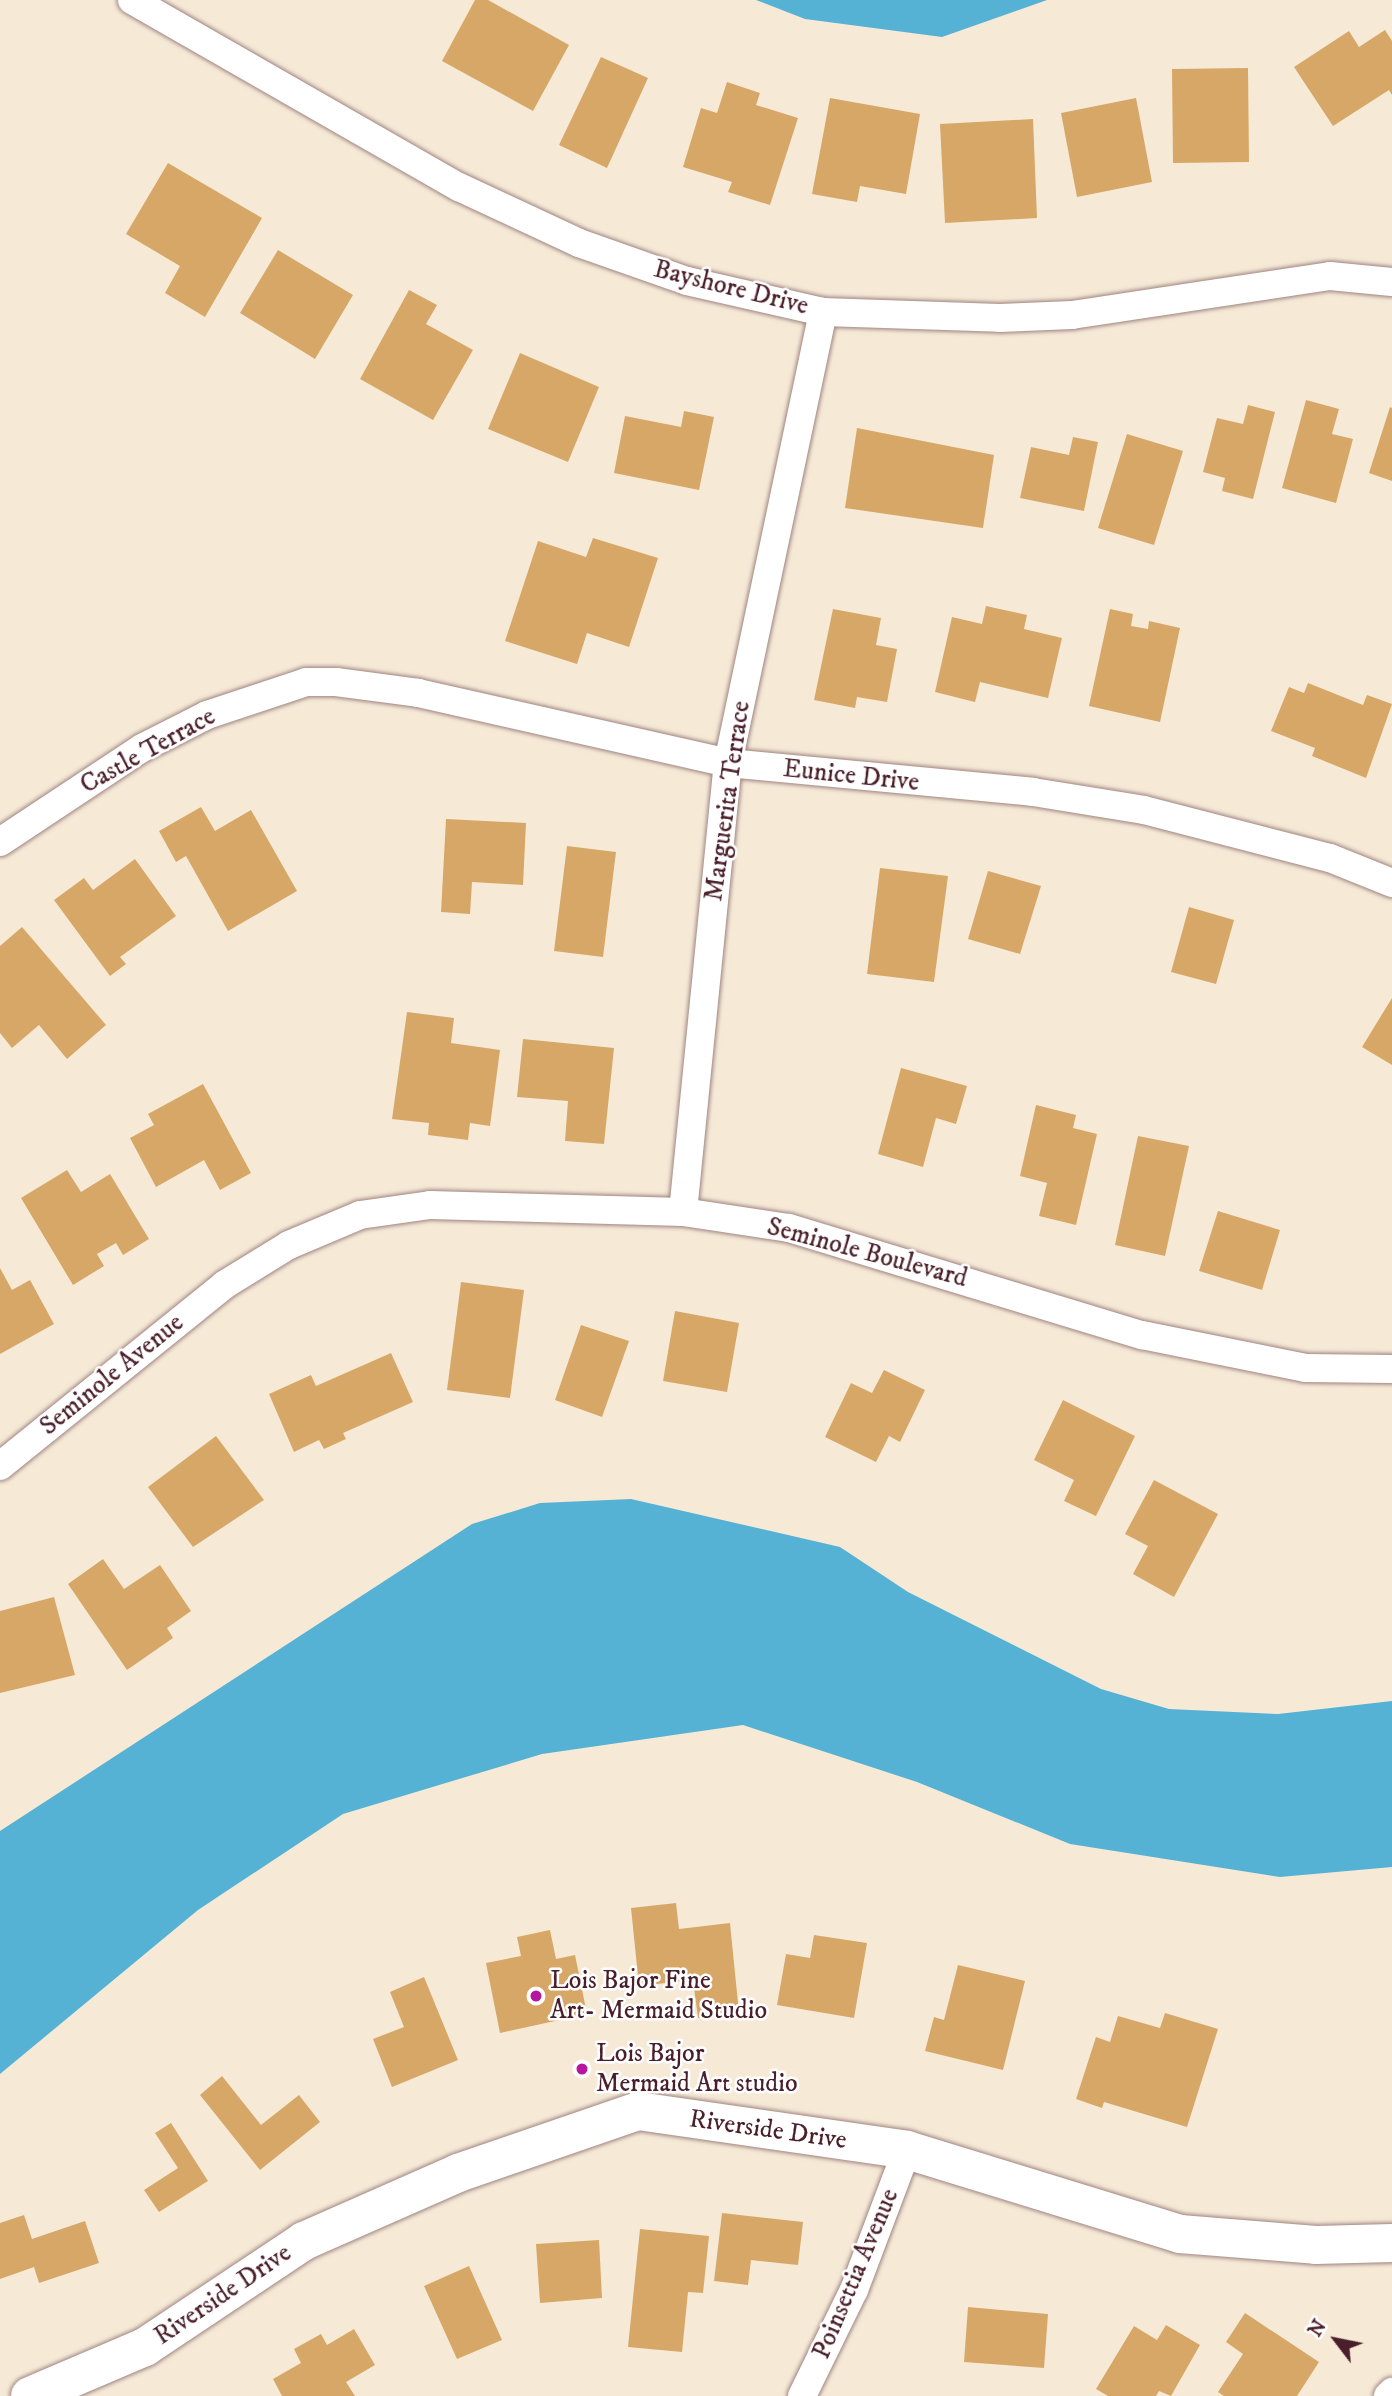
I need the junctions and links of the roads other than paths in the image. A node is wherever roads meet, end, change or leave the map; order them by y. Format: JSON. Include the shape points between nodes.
{"nodes":[{"id":1,"x":132,"y":0,"type":"edge"},
{"id":2,"x":1392,"y":282,"type":"edge"},
{"id":3,"x":823,"y":312,"type":"junction"},
{"id":4,"x":306,"y":681,"type":"joint"},
{"id":5,"x":728,"y":763,"type":"junction"},
{"id":6,"x":0,"y":842,"type":"edge"},
{"id":7,"x":1392,"y":883,"type":"edge"},
{"id":8,"x":682,"y":1212,"type":"junction"},
{"id":9,"x":224,"y":1284,"type":"joint"},
{"id":10,"x":1392,"y":1368,"type":"edge"},
{"id":11,"x":0,"y":1466,"type":"edge"},
{"id":12,"x":907,"y":2150,"type":"junction"},
{"id":13,"x":1392,"y":2243,"type":"edge"},
{"id":14,"x":1392,"y":2392,"type":"edge"},
{"id":15,"x":30,"y":2396,"type":"edge"},
{"id":16,"x":802,"y":2396,"type":"edge"},
{"id":17,"x":1388,"y":2396,"type":"edge"}],
"edges":[{"from":1,"to":3,"type":"street","name":"Bayshore Drive","via":[[393,153],[511,213],[687,281]]},
{"from":2,"to":3,"type":"street","name":"Bayshore Drive","via":[[1330,276],[1072,315]]},
{"from":3,"to":5,"type":"street","name":"Marguerita Terrace"},
{"from":4,"to":5,"type":"street","name":"Eunice Drive","via":[[418,693]]},
{"from":4,"to":6,"type":"street","name":"Castle Terrace","via":[[207,715],[142,748]]},
{"from":5,"to":7,"type":"street","name":"Eunice Drive","via":[[1112,804],[1329,858]]},
{"from":5,"to":8,"type":"street","name":"Marguerita Terrace"},
{"from":8,"to":9,"type":"street","name":"Seminole Boulevard","via":[[396,1208],[360,1215],[289,1245]]},
{"from":8,"to":10,"type":"street","name":"Seminole Boulevard","via":[[812,1233],[1142,1335],[1260,1361],[1306,1368]]},
{"from":9,"to":11,"type":"street","name":"Seminole Avenue"},
{"from":12,"to":13,"type":"street","name":"Riverside Drive","via":[[1180,2234],[1289,2244]]},
{"from":12,"to":15,"type":"street","name":"Riverside Drive","via":[[638,2111],[458,2173],[304,2241],[145,2347]]},
{"from":12,"to":16,"type":"street","name":"Poinsettia Avenue","via":[[854,2290]]},
{"from":14,"to":17,"type":"street"}]}
